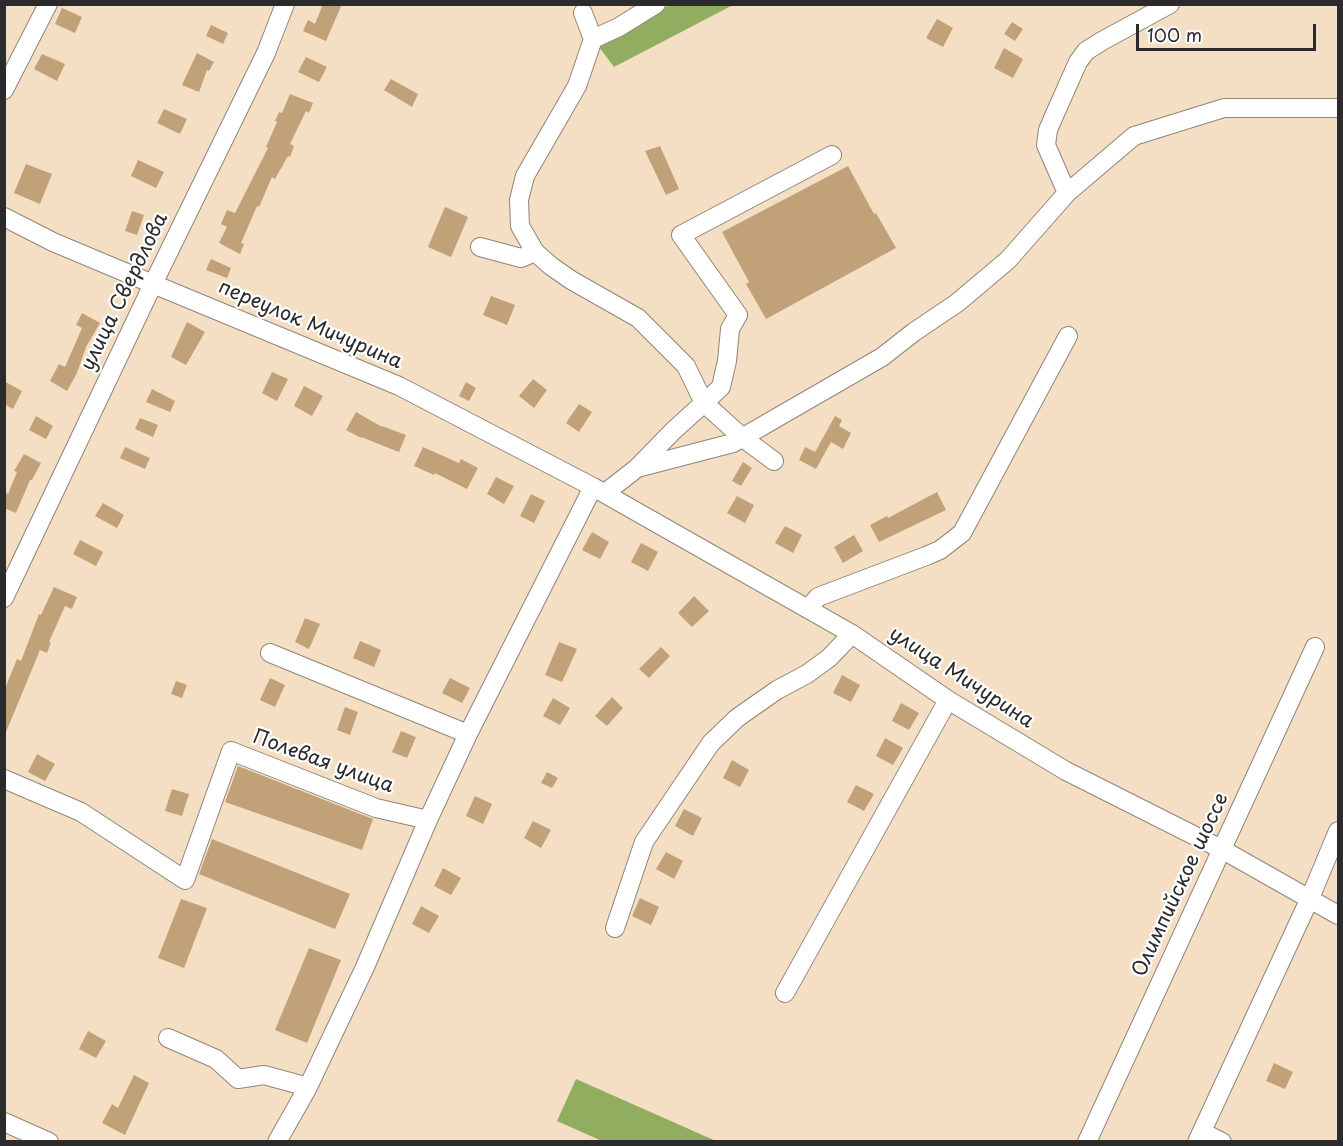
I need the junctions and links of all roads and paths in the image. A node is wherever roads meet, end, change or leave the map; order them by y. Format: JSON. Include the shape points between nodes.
{"nodes":[{"id":1,"x":48,"y":4,"type":"edge"},
{"id":2,"x":285,"y":4,"type":"edge"},
{"id":3,"x":656,"y":4,"type":"edge"},
{"id":4,"x":1170,"y":4,"type":"edge"},
{"id":5,"x":583,"y":13,"type":"dead end"},
{"id":6,"x":592,"y":39,"type":"junction"},
{"id":7,"x":4,"y":90,"type":"edge"},
{"id":8,"x":1338,"y":108,"type":"edge"},
{"id":9,"x":832,"y":155,"type":"dead end"},
{"id":10,"x":1067,"y":193,"type":"junction"},
{"id":11,"x":4,"y":217,"type":"edge"},
{"id":12,"x":480,"y":247,"type":"dead end"},
{"id":13,"x":535,"y":252,"type":"junction"},
{"id":14,"x":153,"y":284,"type":"junction"},
{"id":15,"x":1068,"y":336,"type":"dead end"},
{"id":16,"x":704,"y":403,"type":"junction"},
{"id":17,"x":743,"y":438,"type":"junction"},
{"id":18,"x":774,"y":461,"type":"dead end"},
{"id":19,"x":638,"y":468,"type":"junction"},
{"id":20,"x":598,"y":490,"type":"junction"},
{"id":21,"x":4,"y":598,"type":"edge"},
{"id":22,"x":808,"y":609,"type":"junction"},
{"id":23,"x":852,"y":634,"type":"junction"},
{"id":24,"x":1315,"y":647,"type":"dead end"},
{"id":25,"x":270,"y":653,"type":"dead end"},
{"id":26,"x":948,"y":700,"type":"junction"},
{"id":27,"x":468,"y":734,"type":"junction"},
{"id":28,"x":4,"y":779,"type":"edge"},
{"id":29,"x":428,"y":820,"type":"junction"},
{"id":30,"x":1338,"y":831,"type":"edge"},
{"id":31,"x":1223,"y":850,"type":"junction"},
{"id":32,"x":1310,"y":898,"type":"junction"},
{"id":33,"x":1338,"y":915,"type":"edge"},
{"id":34,"x":615,"y":928,"type":"dead end"},
{"id":35,"x":785,"y":993,"type":"dead end"},
{"id":36,"x":168,"y":1038,"type":"dead end"},
{"id":37,"x":308,"y":1087,"type":"junction"},
{"id":38,"x":4,"y":1122,"type":"edge"},
{"id":39,"x":1200,"y":1137,"type":"edge"},
{"id":40,"x":49,"y":1142,"type":"edge"},
{"id":41,"x":277,"y":1142,"type":"edge"},
{"id":42,"x":1087,"y":1142,"type":"edge"},
{"id":43,"x":1222,"y":1142,"type":"edge"}],
"edges":[{"from":1,"to":7,"type":"street"},
{"from":2,"to":14,"type":"street","name":"улица Свердлова","via":[[266,53]]},
{"from":3,"to":6,"type":"street"},
{"from":4,"to":10,"type":"street","via":[[1086,51],[1078,62],[1053,116],[1046,145]]},
{"from":5,"to":6,"type":"street"},
{"from":6,"to":13,"type":"street","via":[[577,86],[525,176],[519,200],[520,226]]},
{"from":8,"to":10,"type":"street","via":[[1224,108],[1190,118],[1134,136]]},
{"from":9,"to":16,"type":"street","via":[[681,235],[738,315],[729,329],[721,387]]},
{"from":10,"to":17,"type":"street","via":[[1008,260],[957,303],[882,357]]},
{"from":11,"to":14,"type":"street","name":"переулок Мичурина"},
{"from":12,"to":13,"type":"street","via":[[521,258]]},
{"from":13,"to":16,"type":"street","via":[[572,280],[638,318],[686,366]]},
{"from":14,"to":20,"type":"street","name":"переулок Мичурина","via":[[399,386]]},
{"from":14,"to":21,"type":"street","name":"улица Свердлова"},
{"from":15,"to":22,"type":"street","via":[[962,533],[940,550],[818,597]]},
{"from":16,"to":17,"type":"street"},
{"from":16,"to":19,"type":"street"},
{"from":17,"to":18,"type":"street"},
{"from":17,"to":19,"type":"street"},
{"from":19,"to":20,"type":"street"},
{"from":20,"to":22,"type":"street","name":"улица Мичурина"},
{"from":20,"to":27,"type":"street"},
{"from":22,"to":23,"type":"street","name":"улица Мичурина"},
{"from":23,"to":26,"type":"street","name":"улица Мичурина"},
{"from":23,"to":34,"type":"street","via":[[829,658],[737,718],[711,743],[644,842]]},
{"from":24,"to":31,"type":"street","name":"Олимпийское шоссе"},
{"from":25,"to":27,"type":"street"},
{"from":26,"to":31,"type":"street","name":"улица Мичурина","via":[[1066,771]]},
{"from":26,"to":35,"type":"street"},
{"from":27,"to":29,"type":"street"},
{"from":28,"to":29,"type":"street","name":"Полевая улица","via":[[81,812],[185,880],[231,752],[376,808]]},
{"from":29,"to":37,"type":"street"},
{"from":30,"to":32,"type":"street"},
{"from":31,"to":32,"type":"street","name":"улица Мичурина"},
{"from":31,"to":42,"type":"street","name":"Олимпийское шоссе"},
{"from":32,"to":33,"type":"street","name":"улица Мичурина"},
{"from":32,"to":39,"type":"street"},
{"from":36,"to":37,"type":"street","via":[[216,1059],[238,1079],[264,1075]]},
{"from":37,"to":41,"type":"street"},
{"from":38,"to":40,"type":"street"},
{"from":39,"to":43,"type":"street"}]}
